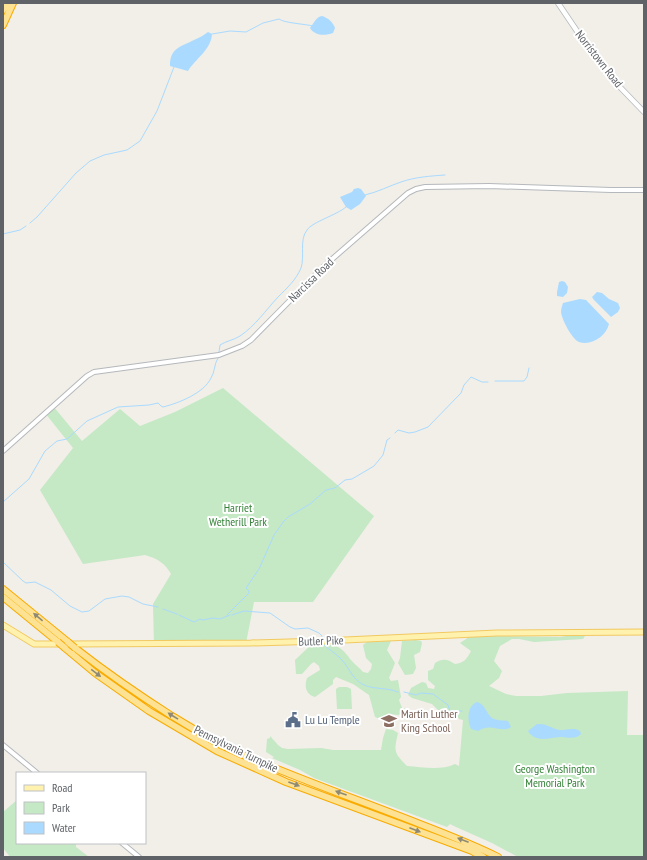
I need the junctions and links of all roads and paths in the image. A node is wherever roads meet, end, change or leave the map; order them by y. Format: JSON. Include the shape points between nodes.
{"nodes":[{"id":1,"x":6,"y":3,"type":"edge"},
{"id":2,"x":13,"y":3,"type":"edge"},
{"id":3,"x":558,"y":3,"type":"edge"},
{"id":4,"x":3,"y":10,"type":"edge"},
{"id":5,"x":3,"y":25,"type":"edge"},
{"id":6,"x":644,"y":112,"type":"edge"},
{"id":7,"x":644,"y":190,"type":"edge"},
{"id":8,"x":3,"y":451,"type":"edge"},
{"id":9,"x":3,"y":589,"type":"edge"},
{"id":10,"x":3,"y":597,"type":"edge"},
{"id":11,"x":3,"y":625,"type":"edge"},
{"id":12,"x":644,"y":632,"type":"edge"},
{"id":13,"x":66,"y":645,"type":"junction"},
{"id":14,"x":3,"y":745,"type":"edge"},
{"id":15,"x":36,"y":772,"type":"edge"},
{"id":16,"x":123,"y":844,"type":"edge"},
{"id":17,"x":140,"y":857,"type":"edge"},
{"id":18,"x":483,"y":857,"type":"edge"},
{"id":19,"x":498,"y":857,"type":"edge"}],
"edges":[{"from":1,"to":4,"type":"highway"},
{"from":2,"to":5,"type":"highway"},
{"from":3,"to":6,"type":"main road","name":"Norristown Road","via":[[616,83]]},
{"from":7,"to":8,"type":"street","name":"Narcissa Road","via":[[489,186],[425,187],[416,190],[364,230],[323,267],[247,344],[219,355],[94,372]]},
{"from":13,"to":9,"type":"highway","name":"Pennsylvania Turnpike","one_way":true},
{"from":10,"to":13,"type":"highway","name":"Pennsylvania Turnpike","bridge":true,"via":[[58,642]]},
{"from":11,"to":12,"type":"main road","name":"Butler Pike","via":[[34,644],[79,645],[315,642],[497,633]]},
{"from":13,"to":18,"type":"highway","name":"Pennsylvania Turnpike","one_way":true,"via":[[95,673],[149,711],[217,751],[286,782]]},
{"from":19,"to":13,"type":"highway","name":"Pennsylvania Turnpike","one_way":true,"bridge":true,"via":[[474,845],[237,752],[142,697],[75,648]]},
{"from":14,"to":15,"type":"street"},
{"from":16,"to":17,"type":"street"}]}
